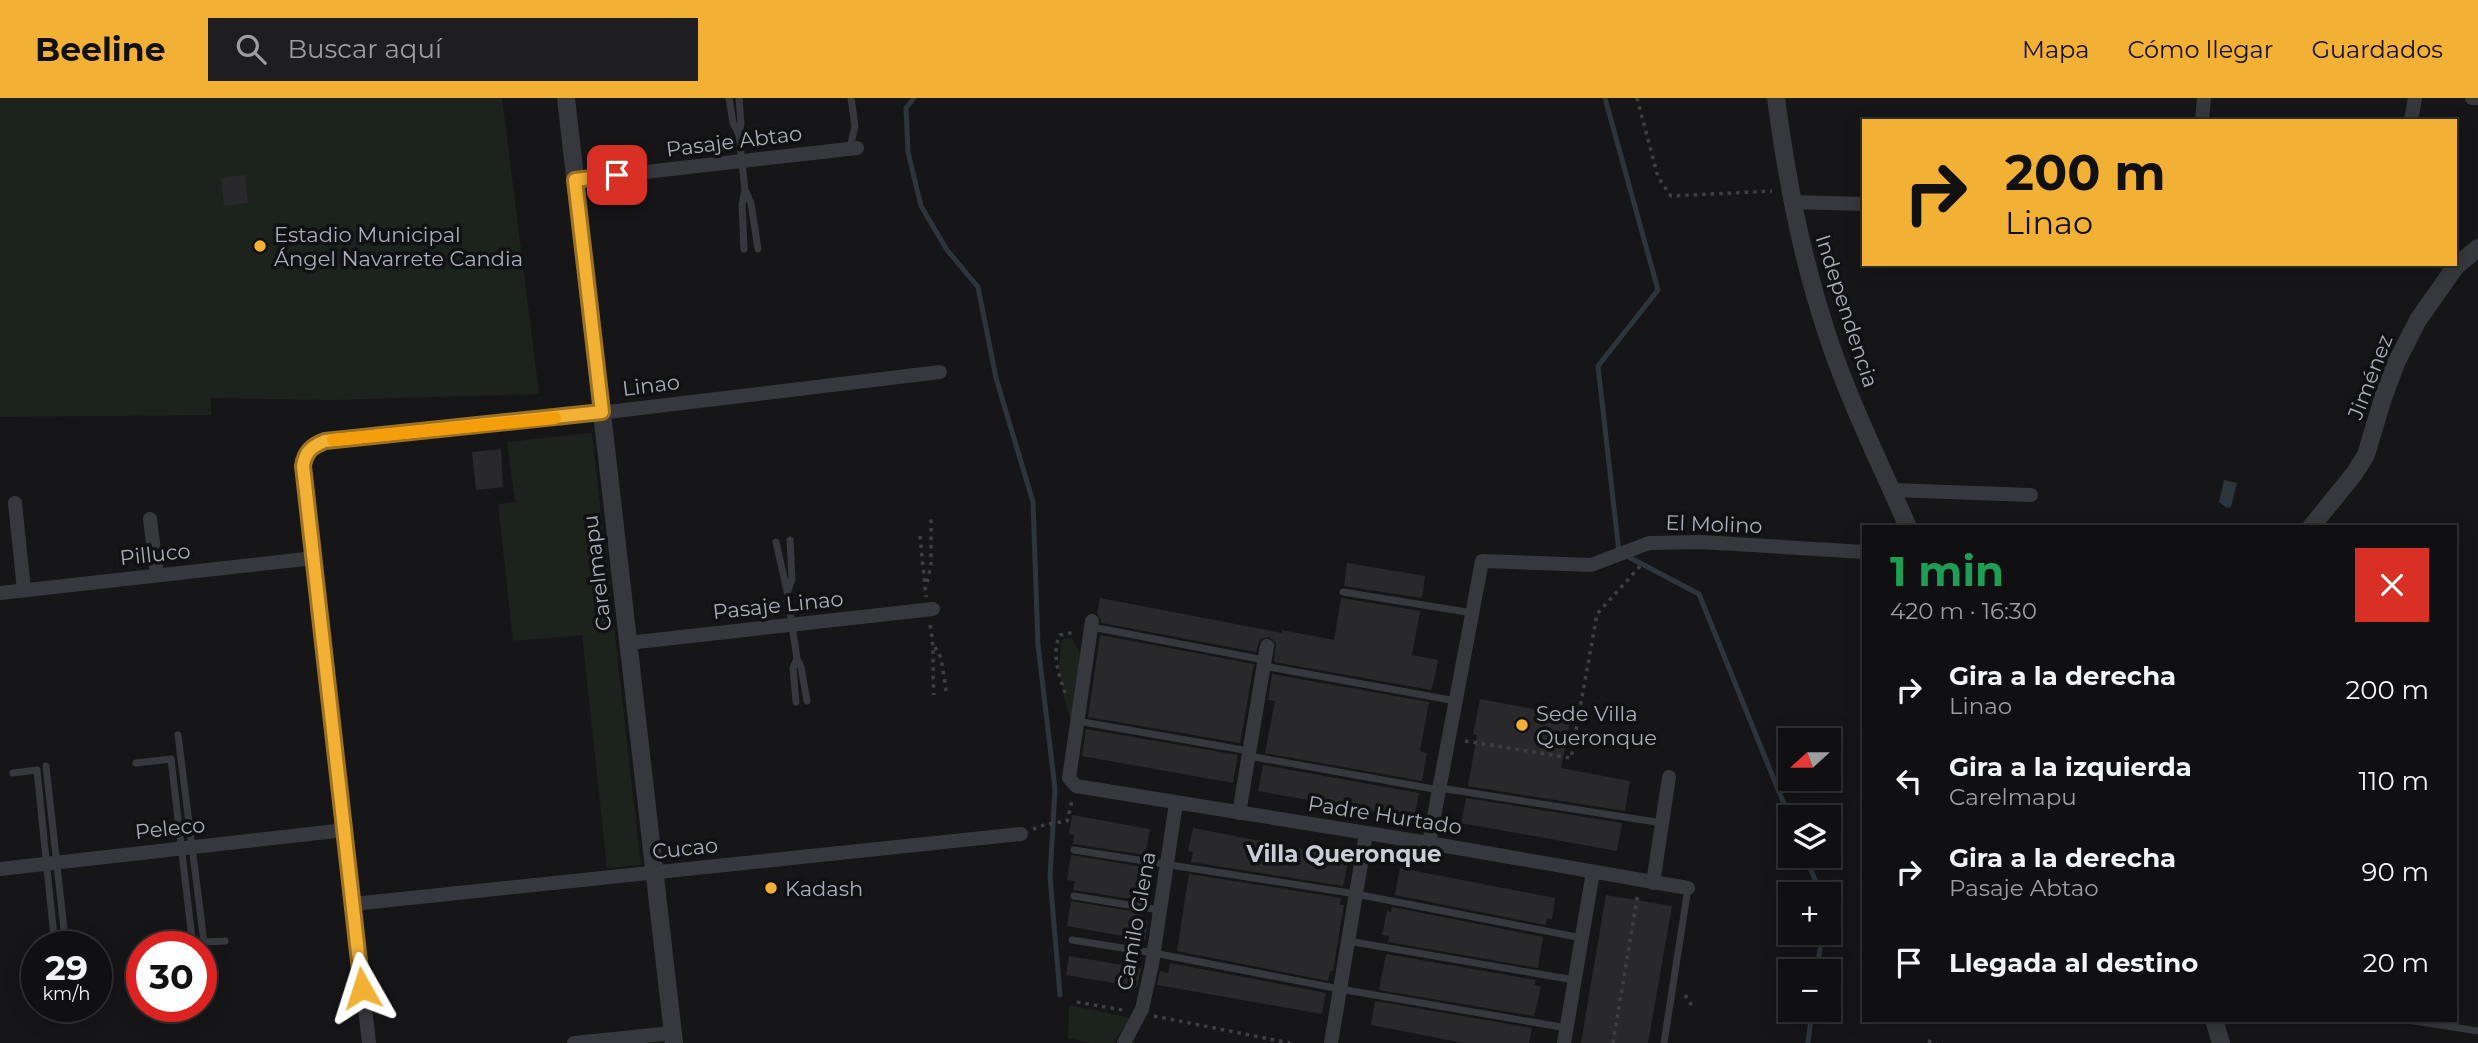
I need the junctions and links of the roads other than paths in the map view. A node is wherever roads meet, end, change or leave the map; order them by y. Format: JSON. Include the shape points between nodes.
{"nodes":[{"id":1,"x":566,"y":98,"type":"edge"},
{"id":2,"x":729,"y":98,"type":"edge"},
{"id":3,"x":739,"y":98,"type":"edge"},
{"id":4,"x":850,"y":98,"type":"edge"},
{"id":5,"x":1776,"y":98,"type":"edge"},
{"id":6,"x":2204,"y":98,"type":"edge"},
{"id":7,"x":2415,"y":98,"type":"edge"},
{"id":8,"x":2472,"y":98,"type":"edge"},
{"id":9,"x":2478,"y":99,"type":"edge"},
{"id":10,"x":2202,"y":119,"type":"edge"},
{"id":11,"x":2411,"y":119,"type":"edge"},
{"id":12,"x":739,"y":135,"type":"junction"},
{"id":13,"x":853,"y":148,"type":"joint"},
{"id":14,"x":741,"y":161,"type":"junction"},
{"id":15,"x":575,"y":180,"type":"junction"},
{"id":16,"x":745,"y":190,"type":"junction"},
{"id":17,"x":1790,"y":196,"type":"junction"},
{"id":18,"x":1862,"y":204,"type":"edge"},
{"id":19,"x":2478,"y":248,"type":"edge"},
{"id":20,"x":744,"y":249,"type":"dead end"},
{"id":21,"x":758,"y":249,"type":"dead end"},
{"id":22,"x":2457,"y":263,"type":"edge"},
{"id":23,"x":2453,"y":266,"type":"edge"},
{"id":24,"x":940,"y":372,"type":"dead end"},
{"id":25,"x":602,"y":412,"type":"junction"},
{"id":26,"x":1892,"y":490,"type":"junction"},
{"id":27,"x":2031,"y":495,"type":"dead end"},
{"id":28,"x":15,"y":503,"type":"dead end"},
{"id":29,"x":149,"y":519,"type":"dead end"},
{"id":30,"x":1907,"y":525,"type":"edge"},
{"id":31,"x":2313,"y":525,"type":"edge"},
{"id":32,"x":790,"y":540,"type":"dead end"},
{"id":33,"x":776,"y":542,"type":"dead end"},
{"id":34,"x":1862,"y":552,"type":"edge"},
{"id":35,"x":314,"y":558,"type":"junction"},
{"id":36,"x":157,"y":575,"type":"junction"},
{"id":37,"x":24,"y":590,"type":"junction"},
{"id":38,"x":787,"y":591,"type":"junction"},
{"id":39,"x":1343,"y":592,"type":"dead end"},
{"id":40,"x":0,"y":593,"type":"edge"},
{"id":41,"x":930,"y":610,"type":"road end"},
{"id":42,"x":1473,"y":613,"type":"junction"},
{"id":43,"x":791,"y":624,"type":"junction"},
{"id":44,"x":1091,"y":624,"type":"joint"},
{"id":45,"x":628,"y":643,"type":"junction"},
{"id":46,"x":1265,"y":657,"type":"junction"},
{"id":47,"x":797,"y":659,"type":"junction"},
{"id":48,"x":807,"y":701,"type":"dead end"},
{"id":49,"x":1456,"y":701,"type":"junction"},
{"id":50,"x":796,"y":702,"type":"dead end"},
{"id":51,"x":1076,"y":722,"type":"junction"},
{"id":52,"x":178,"y":736,"type":"dead end"},
{"id":53,"x":1249,"y":754,"type":"junction"},
{"id":54,"x":136,"y":763,"type":"dead end"},
{"id":55,"x":46,"y":766,"type":"dead end"},
{"id":56,"x":13,"y":773,"type":"dead end"},
{"id":57,"x":1669,"y":778,"type":"dead end"},
{"id":58,"x":1440,"y":789,"type":"junction"},
{"id":59,"x":1176,"y":803,"type":"junction"},
{"id":60,"x":1239,"y":813,"type":"junction"},
{"id":61,"x":1662,"y":823,"type":"junction"},
{"id":62,"x":345,"y":830,"type":"junction"},
{"id":63,"x":1021,"y":834,"type":"dead end"},
{"id":64,"x":1366,"y":834,"type":"junction"},
{"id":65,"x":1429,"y":843,"type":"junction"},
{"id":66,"x":186,"y":848,"type":"junction"},
{"id":67,"x":1074,"y":850,"type":"dead end"},
{"id":68,"x":52,"y":863,"type":"junction"},
{"id":69,"x":1167,"y":863,"type":"junction"},
{"id":70,"x":0,"y":869,"type":"edge"},
{"id":71,"x":1593,"y":872,"type":"junction"},
{"id":72,"x":654,"y":873,"type":"junction"},
{"id":73,"x":1647,"y":882,"type":"junction"},
{"id":74,"x":1688,"y":888,"type":"joint"},
{"id":75,"x":1356,"y":894,"type":"junction"},
{"id":76,"x":1074,"y":896,"type":"dead end"},
{"id":77,"x":353,"y":904,"type":"junction"},
{"id":78,"x":1160,"y":910,"type":"junction"},
{"id":79,"x":54,"y":931,"type":"edge"},
{"id":80,"x":63,"y":931,"type":"edge"},
{"id":81,"x":192,"y":931,"type":"edge"},
{"id":82,"x":1582,"y":938,"type":"junction"},
{"id":83,"x":1072,"y":940,"type":"dead end"},
{"id":84,"x":225,"y":941,"type":"dead end"},
{"id":85,"x":1348,"y":941,"type":"junction"},
{"id":86,"x":1154,"y":953,"type":"junction"},
{"id":87,"x":1575,"y":980,"type":"junction"},
{"id":88,"x":1340,"y":989,"type":"junction"},
{"id":89,"x":2215,"y":1022,"type":"edge"},
{"id":90,"x":2421,"y":1022,"type":"edge"},
{"id":91,"x":2478,"y":1031,"type":"edge"},
{"id":92,"x":1566,"y":1036,"type":"edge"},
{"id":93,"x":673,"y":1038,"type":"edge"},
{"id":94,"x":369,"y":1043,"type":"edge"},
{"id":95,"x":575,"y":1043,"type":"edge"},
{"id":96,"x":1124,"y":1043,"type":"edge"},
{"id":97,"x":1331,"y":1043,"type":"edge"},
{"id":98,"x":1664,"y":1043,"type":"edge"},
{"id":99,"x":2221,"y":1043,"type":"edge"}],
"edges":[{"from":1,"to":15,"type":"street","name":"Carelmapu"},
{"from":2,"to":12,"type":"lane"},
{"from":3,"to":12,"type":"lane"},
{"from":4,"to":13,"type":"lane"},
{"from":5,"to":17,"type":"street","name":"Independencia"},
{"from":6,"to":10,"type":"street"},
{"from":7,"to":11,"type":"street"},
{"from":8,"to":9,"type":"street"},
{"from":12,"to":14,"type":"lane"},
{"from":13,"to":14,"type":"street","name":"Pasaje Abtao"},
{"from":14,"to":15,"type":"street","name":"Pasaje Abtao"},
{"from":14,"to":16,"type":"lane"},
{"from":15,"to":25,"type":"street","name":"Carelmapu"},
{"from":16,"to":20,"type":"lane"},
{"from":16,"to":21,"type":"lane"},
{"from":17,"to":18,"type":"street"},
{"from":17,"to":26,"type":"street","name":"Independencia","via":[[1827,335]]},
{"from":19,"to":22,"type":"street","name":"Jiménez"},
{"from":23,"to":31,"type":"street","name":"Jiménez","via":[[2396,363],[2366,455]]},
{"from":24,"to":25,"type":"street","name":"Linao"},
{"from":25,"to":35,"type":"street","name":"Linao","via":[[325,441],[307,451],[303,466]]},
{"from":25,"to":45,"type":"street","name":"Carelmapu"},
{"from":26,"to":27,"type":"street"},
{"from":26,"to":30,"type":"street","name":"Independencia"},
{"from":28,"to":37,"type":"street"},
{"from":29,"to":36,"type":"street"},
{"from":32,"to":38,"type":"lane","via":[[792,579]]},
{"from":33,"to":38,"type":"lane"},
{"from":34,"to":42,"type":"street","name":"El Molino","via":[[1649,543],[1591,565],[1482,561]]},
{"from":35,"to":36,"type":"street","name":"Pilluco"},
{"from":35,"to":62,"type":"street"},
{"from":36,"to":37,"type":"street","name":"Pilluco"},
{"from":37,"to":40,"type":"street","name":"Pilluco"},
{"from":38,"to":43,"type":"lane"},
{"from":39,"to":42,"type":"lane"},
{"from":41,"to":43,"type":"street","name":"Pasaje Linao"},
{"from":42,"to":49,"type":"street"},
{"from":43,"to":45,"type":"street","name":"Pasaje Linao"},
{"from":43,"to":47,"type":"lane"},
{"from":44,"to":46,"type":"lane"},
{"from":44,"to":51,"type":"street"},
{"from":45,"to":72,"type":"street","name":"Carelmapu"},
{"from":46,"to":49,"type":"lane"},
{"from":46,"to":53,"type":"street"},
{"from":47,"to":48,"type":"lane"},
{"from":47,"to":50,"type":"lane","via":[[793,668]]},
{"from":49,"to":58,"type":"street"},
{"from":51,"to":53,"type":"lane"},
{"from":51,"to":59,"type":"street","name":"Padre Hurtado","via":[[1069,778],[1076,786]]},
{"from":52,"to":66,"type":"lane"},
{"from":53,"to":58,"type":"lane"},
{"from":53,"to":60,"type":"street"},
{"from":54,"to":66,"type":"lane","via":[[171,759]]},
{"from":55,"to":68,"type":"lane"},
{"from":56,"to":68,"type":"lane","via":[[37,770]]},
{"from":57,"to":61,"type":"street"},
{"from":58,"to":61,"type":"lane"},
{"from":58,"to":65,"type":"street"},
{"from":59,"to":60,"type":"street","name":"Padre Hurtado"},
{"from":59,"to":69,"type":"street","name":"Camilo Glena"},
{"from":60,"to":64,"type":"street","name":"Padre Hurtado"},
{"from":61,"to":73,"type":"street"},
{"from":62,"to":66,"type":"street","name":"Peleco"},
{"from":62,"to":77,"type":"street"},
{"from":63,"to":72,"type":"street","name":"Cucao"},
{"from":64,"to":65,"type":"street","name":"Padre Hurtado"},
{"from":64,"to":75,"type":"street"},
{"from":65,"to":71,"type":"street","name":"Padre Hurtado"},
{"from":66,"to":68,"type":"street","name":"Peleco"},
{"from":66,"to":81,"type":"lane"},
{"from":66,"to":84,"type":"lane","via":[[204,942]]},
{"from":67,"to":69,"type":"lane"},
{"from":68,"to":70,"type":"street","name":"Peleco"},
{"from":68,"to":79,"type":"lane"},
{"from":68,"to":80,"type":"lane"},
{"from":69,"to":75,"type":"lane"},
{"from":69,"to":78,"type":"street","name":"Camilo Glena"},
{"from":71,"to":73,"type":"street","name":"Padre Hurtado"},
{"from":71,"to":82,"type":"street"},
{"from":72,"to":77,"type":"street","name":"Cucao"},
{"from":72,"to":93,"type":"street","name":"Carelmapu"},
{"from":73,"to":74,"type":"street","name":"Padre Hurtado"},
{"from":74,"to":98,"type":"lane"},
{"from":75,"to":82,"type":"lane"},
{"from":75,"to":85,"type":"street"},
{"from":76,"to":78,"type":"lane"},
{"from":77,"to":94,"type":"street"},
{"from":78,"to":86,"type":"street","name":"Camilo Glena"},
{"from":82,"to":87,"type":"street"},
{"from":83,"to":86,"type":"lane"},
{"from":85,"to":87,"type":"lane"},
{"from":85,"to":88,"type":"street"},
{"from":86,"to":88,"type":"lane"},
{"from":86,"to":96,"type":"street","name":"Camilo Glena","via":[[1140,1013]]},
{"from":87,"to":92,"type":"street"},
{"from":88,"to":92,"type":"lane"},
{"from":88,"to":97,"type":"street"},
{"from":89,"to":99,"type":"street"},
{"from":90,"to":91,"type":"lane"},
{"from":93,"to":95,"type":"street"}]}
